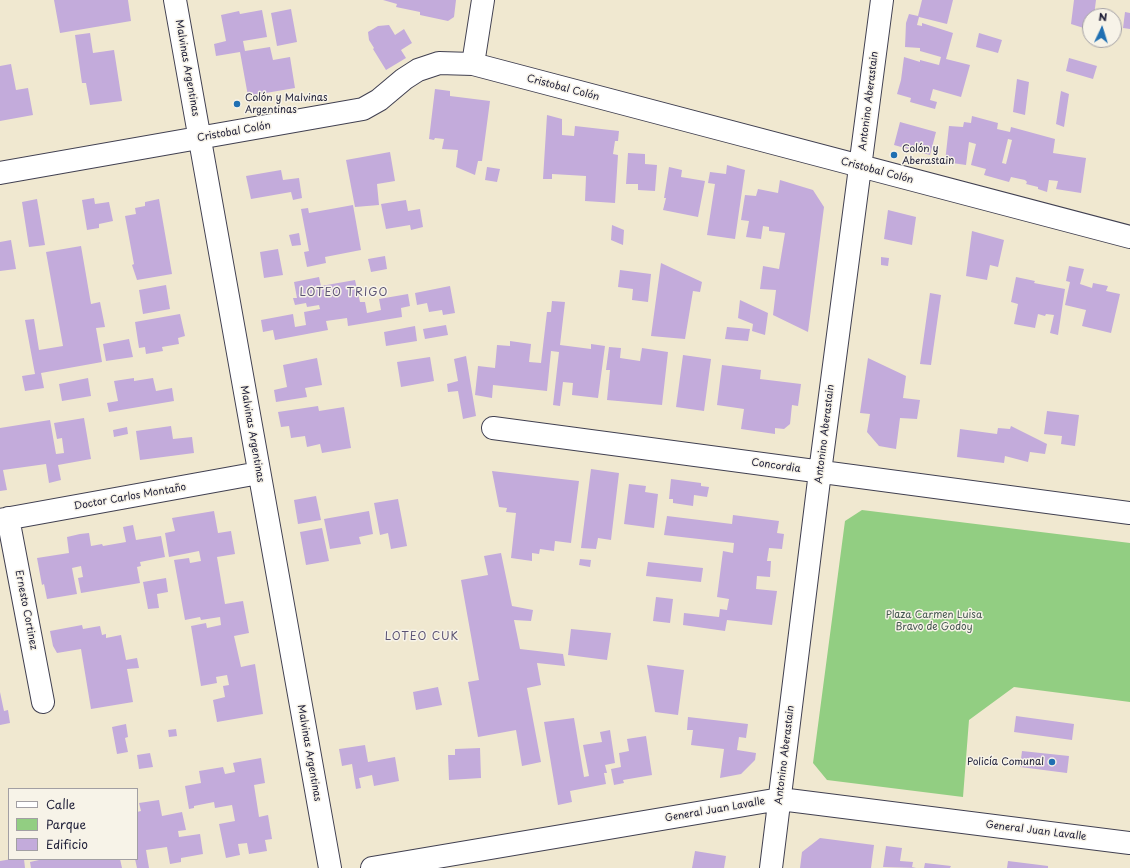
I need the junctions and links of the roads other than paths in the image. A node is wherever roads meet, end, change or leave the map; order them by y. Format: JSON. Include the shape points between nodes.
{"nodes":[{"id":1,"x":175,"y":0,"type":"edge"},
{"id":2,"x":483,"y":0,"type":"edge"},
{"id":3,"x":882,"y":0,"type":"edge"},
{"id":4,"x":473,"y":64,"type":"junction"},
{"id":5,"x":200,"y":138,"type":"junction"},
{"id":6,"x":860,"y":166,"type":"junction"},
{"id":7,"x":0,"y":173,"type":"edge"},
{"id":8,"x":1130,"y":237,"type":"edge"},
{"id":9,"x":493,"y":428,"type":"dead end"},
{"id":10,"x":820,"y":472,"type":"junction"},
{"id":11,"x":260,"y":474,"type":"junction"},
{"id":12,"x":1130,"y":513,"type":"edge"},
{"id":13,"x":4,"y":519,"type":"edge"},
{"id":14,"x":43,"y":702,"type":"dead end"},
{"id":15,"x":780,"y":799,"type":"junction"},
{"id":16,"x":1130,"y":843,"type":"edge"},
{"id":17,"x":330,"y":868,"type":"edge"},
{"id":18,"x":372,"y":868,"type":"edge"},
{"id":19,"x":771,"y":868,"type":"edge"}],
"edges":[{"from":1,"to":5,"type":"street","name":"Malvinas Argentinas"},
{"from":2,"to":4,"type":"street"},
{"from":3,"to":6,"type":"street","name":"Antonino Aberastain"},
{"from":4,"to":5,"type":"street","name":"Cristobal Colón","via":[[439,64],[418,70],[363,109]]},
{"from":4,"to":6,"type":"street","name":"Cristobal Colón"},
{"from":5,"to":7,"type":"street","name":"Cristobal Colón"},
{"from":5,"to":11,"type":"street","name":"Malvinas Argentinas"},
{"from":6,"to":8,"type":"street","name":"Cristobal Colón"},
{"from":6,"to":10,"type":"street","name":"Antonino Aberastain"},
{"from":9,"to":10,"type":"street","name":"Concordia"},
{"from":10,"to":12,"type":"street","name":"Concordia"},
{"from":10,"to":15,"type":"street","name":"Antonino Aberastain"},
{"from":11,"to":13,"type":"street","name":"Doctor Carlos Montaño"},
{"from":11,"to":17,"type":"street","name":"Malvinas Argentinas"},
{"from":13,"to":14,"type":"street","name":"Ernesto Cortinez"},
{"from":15,"to":16,"type":"street","name":"General Juan Lavalle"},
{"from":15,"to":18,"type":"street","name":"General Juan Lavalle"},
{"from":15,"to":19,"type":"street","name":"Antonino Aberastain"}]}
